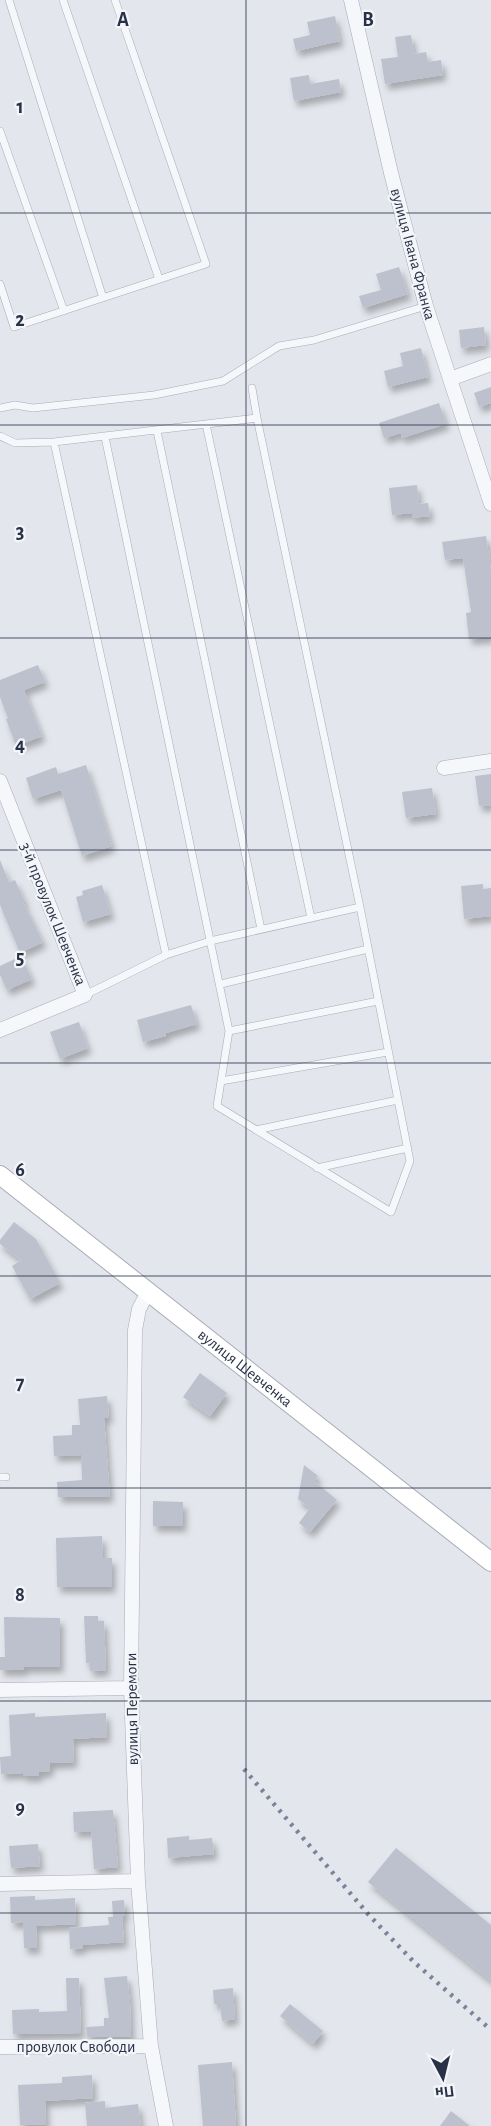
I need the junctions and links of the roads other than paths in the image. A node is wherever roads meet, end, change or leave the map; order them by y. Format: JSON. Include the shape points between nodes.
{"nodes":[{"id":1,"x":9,"y":0,"type":"edge"},
{"id":2,"x":63,"y":0,"type":"edge"},
{"id":3,"x":115,"y":0,"type":"edge"},
{"id":4,"x":351,"y":0,"type":"edge"},
{"id":5,"x":0,"y":131,"type":"edge"},
{"id":6,"x":159,"y":279,"type":"junction"},
{"id":7,"x":0,"y":284,"type":"edge"},
{"id":8,"x":103,"y":298,"type":"junction"},
{"id":9,"x":426,"y":306,"type":"junction"},
{"id":10,"x":64,"y":311,"type":"junction"},
{"id":11,"x":491,"y":364,"type":"edge"},
{"id":12,"x":450,"y":379,"type":"junction"},
{"id":13,"x":252,"y":388,"type":"dead end"},
{"id":14,"x":0,"y":408,"type":"edge"},
{"id":15,"x":256,"y":418,"type":"junction"},
{"id":16,"x":206,"y":424,"type":"junction"},
{"id":17,"x":157,"y":431,"type":"junction"},
{"id":18,"x":0,"y":436,"type":"edge"},
{"id":19,"x":105,"y":437,"type":"junction"},
{"id":20,"x":54,"y":442,"type":"junction"},
{"id":21,"x":491,"y":504,"type":"edge"},
{"id":22,"x":491,"y":761,"type":"edge"},
{"id":23,"x":444,"y":768,"type":"dead end"},
{"id":24,"x":0,"y":781,"type":"edge"},
{"id":25,"x":360,"y":907,"type":"junction"},
{"id":26,"x":311,"y":918,"type":"junction"},
{"id":27,"x":261,"y":929,"type":"junction"},
{"id":28,"x":210,"y":941,"type":"junction"},
{"id":29,"x":368,"y":949,"type":"junction"},
{"id":30,"x":166,"y":954,"type":"junction"},
{"id":31,"x":220,"y":984,"type":"junction"},
{"id":32,"x":85,"y":995,"type":"junction"},
{"id":33,"x":378,"y":1001,"type":"junction"},
{"id":34,"x":0,"y":1030,"type":"edge"},
{"id":35,"x":229,"y":1030,"type":"junction"},
{"id":36,"x":388,"y":1052,"type":"junction"},
{"id":37,"x":221,"y":1081,"type":"junction"},
{"id":38,"x":398,"y":1100,"type":"junction"},
{"id":39,"x":256,"y":1130,"type":"junction"},
{"id":40,"x":408,"y":1148,"type":"junction"},
{"id":41,"x":318,"y":1168,"type":"junction"},
{"id":42,"x":0,"y":1175,"type":"edge"},
{"id":43,"x":148,"y":1292,"type":"junction"},
{"id":44,"x":491,"y":1562,"type":"edge"},
{"id":45,"x":131,"y":1688,"type":"junction"},
{"id":46,"x":0,"y":1690,"type":"edge"},
{"id":47,"x":138,"y":1881,"type":"junction"},
{"id":48,"x":0,"y":1884,"type":"edge"},
{"id":49,"x":152,"y":2046,"type":"junction"},
{"id":50,"x":0,"y":2047,"type":"edge"},
{"id":51,"x":166,"y":2126,"type":"edge"}],
"edges":[{"from":1,"to":8,"type":"lane"},
{"from":2,"to":6,"type":"lane"},
{"from":3,"to":6,"type":"lane","via":[[206,264]]},
{"from":4,"to":9,"type":"street","name":"вулиця Івана Франка"},
{"from":5,"to":10,"type":"lane"},
{"from":6,"to":8,"type":"lane"},
{"from":7,"to":10,"type":"lane","via":[[14,327]]},
{"from":8,"to":10,"type":"lane"},
{"from":9,"to":12,"type":"street","name":"вулиця Івана Франка"},
{"from":9,"to":14,"type":"lane","via":[[314,340],[279,346],[223,381],[154,395]]},
{"from":11,"to":12,"type":"street"},
{"from":12,"to":21,"type":"street","name":"вулиця Івана Франка"},
{"from":13,"to":15,"type":"lane"},
{"from":15,"to":16,"type":"lane"},
{"from":15,"to":25,"type":"lane"},
{"from":16,"to":17,"type":"lane"},
{"from":16,"to":26,"type":"lane"},
{"from":17,"to":19,"type":"lane"},
{"from":17,"to":27,"type":"lane"},
{"from":18,"to":20,"type":"lane","via":[[15,443]]},
{"from":19,"to":20,"type":"lane"},
{"from":19,"to":28,"type":"lane"},
{"from":20,"to":30,"type":"lane"},
{"from":22,"to":23,"type":"street"},
{"from":24,"to":32,"type":"street","name":"3-й провулок Шевченка"},
{"from":25,"to":26,"type":"lane"},
{"from":25,"to":29,"type":"lane"},
{"from":26,"to":27,"type":"lane"},
{"from":27,"to":28,"type":"lane"},
{"from":28,"to":30,"type":"lane"},
{"from":28,"to":31,"type":"lane"},
{"from":29,"to":31,"type":"lane"},
{"from":29,"to":33,"type":"lane"},
{"from":30,"to":32,"type":"lane"},
{"from":31,"to":35,"type":"lane"},
{"from":32,"to":34,"type":"street","name":"3-й провулок Шевченка"},
{"from":33,"to":35,"type":"lane"},
{"from":33,"to":36,"type":"lane"},
{"from":35,"to":37,"type":"lane"},
{"from":36,"to":37,"type":"lane"},
{"from":36,"to":38,"type":"lane"},
{"from":37,"to":39,"type":"lane","via":[[217,1106]]},
{"from":38,"to":39,"type":"lane"},
{"from":38,"to":40,"type":"lane"},
{"from":39,"to":41,"type":"lane"},
{"from":40,"to":41,"type":"lane"},
{"from":40,"to":41,"type":"lane","via":[[410,1161],[391,1212]]},
{"from":42,"to":43,"type":"main road","name":"вулиця Шевченка"},
{"from":43,"to":44,"type":"main road","name":"вулиця Шевченка"},
{"from":43,"to":45,"type":"street","name":"вулиця Перемоги","via":[[135,1330]]},
{"from":45,"to":46,"type":"street"},
{"from":45,"to":47,"type":"street","name":"вулиця Перемоги"},
{"from":47,"to":48,"type":"street"},
{"from":47,"to":49,"type":"street","name":"вулиця Перемоги"},
{"from":49,"to":50,"type":"street","name":"провулок Свободи"},
{"from":49,"to":51,"type":"street","name":"вулиця Перемоги"}]}
